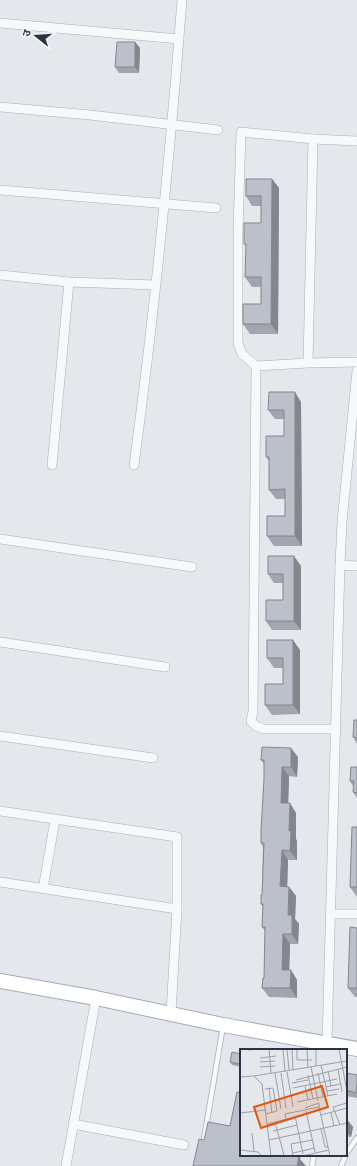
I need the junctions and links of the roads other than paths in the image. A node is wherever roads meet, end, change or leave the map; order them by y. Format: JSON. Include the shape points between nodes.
{"nodes":[{"id":1,"x":182,"y":0,"type":"edge"},
{"id":2,"x":0,"y":23,"type":"edge"},
{"id":3,"x":179,"y":39,"type":"junction"},
{"id":4,"x":0,"y":107,"type":"edge"},
{"id":5,"x":172,"y":124,"type":"junction"},
{"id":6,"x":218,"y":130,"type":"dead end"},
{"id":7,"x":313,"y":139,"type":"junction"},
{"id":8,"x":357,"y":142,"type":"edge"},
{"id":9,"x":0,"y":190,"type":"edge"},
{"id":10,"x":165,"y":204,"type":"junction"},
{"id":11,"x":216,"y":208,"type":"dead end"},
{"id":12,"x":0,"y":275,"type":"edge"},
{"id":13,"x":69,"y":282,"type":"junction"},
{"id":14,"x":156,"y":285,"type":"junction"},
{"id":15,"x":357,"y":362,"type":"edge"},
{"id":16,"x":308,"y":363,"type":"junction"},
{"id":17,"x":256,"y":366,"type":"junction"},
{"id":18,"x":357,"y":371,"type":"edge"},
{"id":19,"x":52,"y":465,"type":"dead end"},
{"id":20,"x":134,"y":465,"type":"dead end"},
{"id":21,"x":0,"y":539,"type":"edge"},
{"id":22,"x":340,"y":565,"type":"junction"},
{"id":23,"x":357,"y":566,"type":"edge"},
{"id":24,"x":192,"y":567,"type":"dead end"},
{"id":25,"x":0,"y":642,"type":"edge"},
{"id":26,"x":165,"y":667,"type":"dead end"},
{"id":27,"x":336,"y":729,"type":"junction"},
{"id":28,"x":0,"y":736,"type":"edge"},
{"id":29,"x":153,"y":758,"type":"dead end"},
{"id":30,"x":0,"y":811,"type":"edge"},
{"id":31,"x":55,"y":820,"type":"junction"},
{"id":32,"x":0,"y":882,"type":"edge"},
{"id":33,"x":44,"y":889,"type":"junction"},
{"id":34,"x":177,"y":909,"type":"junction"},
{"id":35,"x":331,"y":914,"type":"junction"},
{"id":36,"x":357,"y":914,"type":"edge"},
{"id":37,"x":0,"y":981,"type":"edge"},
{"id":38,"x":96,"y":998,"type":"junction"},
{"id":39,"x":171,"y":1013,"type":"junction"},
{"id":40,"x":223,"y":1024,"type":"junction"},
{"id":41,"x":332,"y":1046,"type":"edge"},
{"id":42,"x":357,"y":1049,"type":"edge"},
{"id":43,"x":74,"y":1124,"type":"junction"},
{"id":44,"x":357,"y":1138,"type":"edge"},
{"id":45,"x":184,"y":1145,"type":"dead end"},
{"id":46,"x":202,"y":1150,"type":"edge"},
{"id":47,"x":347,"y":1153,"type":"edge"},
{"id":48,"x":314,"y":1156,"type":"edge"},
{"id":49,"x":346,"y":1156,"type":"edge"},
{"id":50,"x":66,"y":1166,"type":"edge"},
{"id":51,"x":312,"y":1166,"type":"edge"},
{"id":52,"x":341,"y":1166,"type":"edge"}],
"edges":[{"from":1,"to":3,"type":"street"},
{"from":2,"to":3,"type":"street"},
{"from":3,"to":5,"type":"street"},
{"from":4,"to":5,"type":"street"},
{"from":5,"to":6,"type":"street"},
{"from":5,"to":10,"type":"street"},
{"from":7,"to":8,"type":"street"},
{"from":7,"to":16,"type":"street"},
{"from":7,"to":17,"type":"street","via":[[241,132],[238,343],[242,354]]},
{"from":9,"to":10,"type":"street"},
{"from":10,"to":11,"type":"street"},
{"from":10,"to":14,"type":"street"},
{"from":12,"to":13,"type":"street"},
{"from":13,"to":14,"type":"street"},
{"from":13,"to":19,"type":"street"},
{"from":14,"to":20,"type":"street"},
{"from":15,"to":16,"type":"street"},
{"from":16,"to":17,"type":"street"},
{"from":17,"to":27,"type":"street","via":[[251,721],[263,728]]},
{"from":18,"to":22,"type":"street"},
{"from":21,"to":24,"type":"street"},
{"from":22,"to":23,"type":"street"},
{"from":22,"to":27,"type":"street"},
{"from":25,"to":26,"type":"street"},
{"from":27,"to":35,"type":"street"},
{"from":28,"to":29,"type":"street"},
{"from":30,"to":31,"type":"street"},
{"from":31,"to":33,"type":"street"},
{"from":31,"to":34,"type":"street","via":[[177,837]]},
{"from":32,"to":33,"type":"street"},
{"from":33,"to":34,"type":"street"},
{"from":34,"to":39,"type":"street"},
{"from":35,"to":36,"type":"street"},
{"from":35,"to":41,"type":"street"},
{"from":37,"to":38,"type":"main road"},
{"from":38,"to":39,"type":"main road"},
{"from":38,"to":43,"type":"street"},
{"from":39,"to":40,"type":"main road"},
{"from":40,"to":41,"type":"main road"},
{"from":40,"to":46,"type":"lane"},
{"from":41,"to":42,"type":"main road"},
{"from":43,"to":45,"type":"street"},
{"from":43,"to":50,"type":"street"},
{"from":44,"to":47,"type":"lane"},
{"from":48,"to":51,"type":"lane"},
{"from":49,"to":52,"type":"lane"}]}
